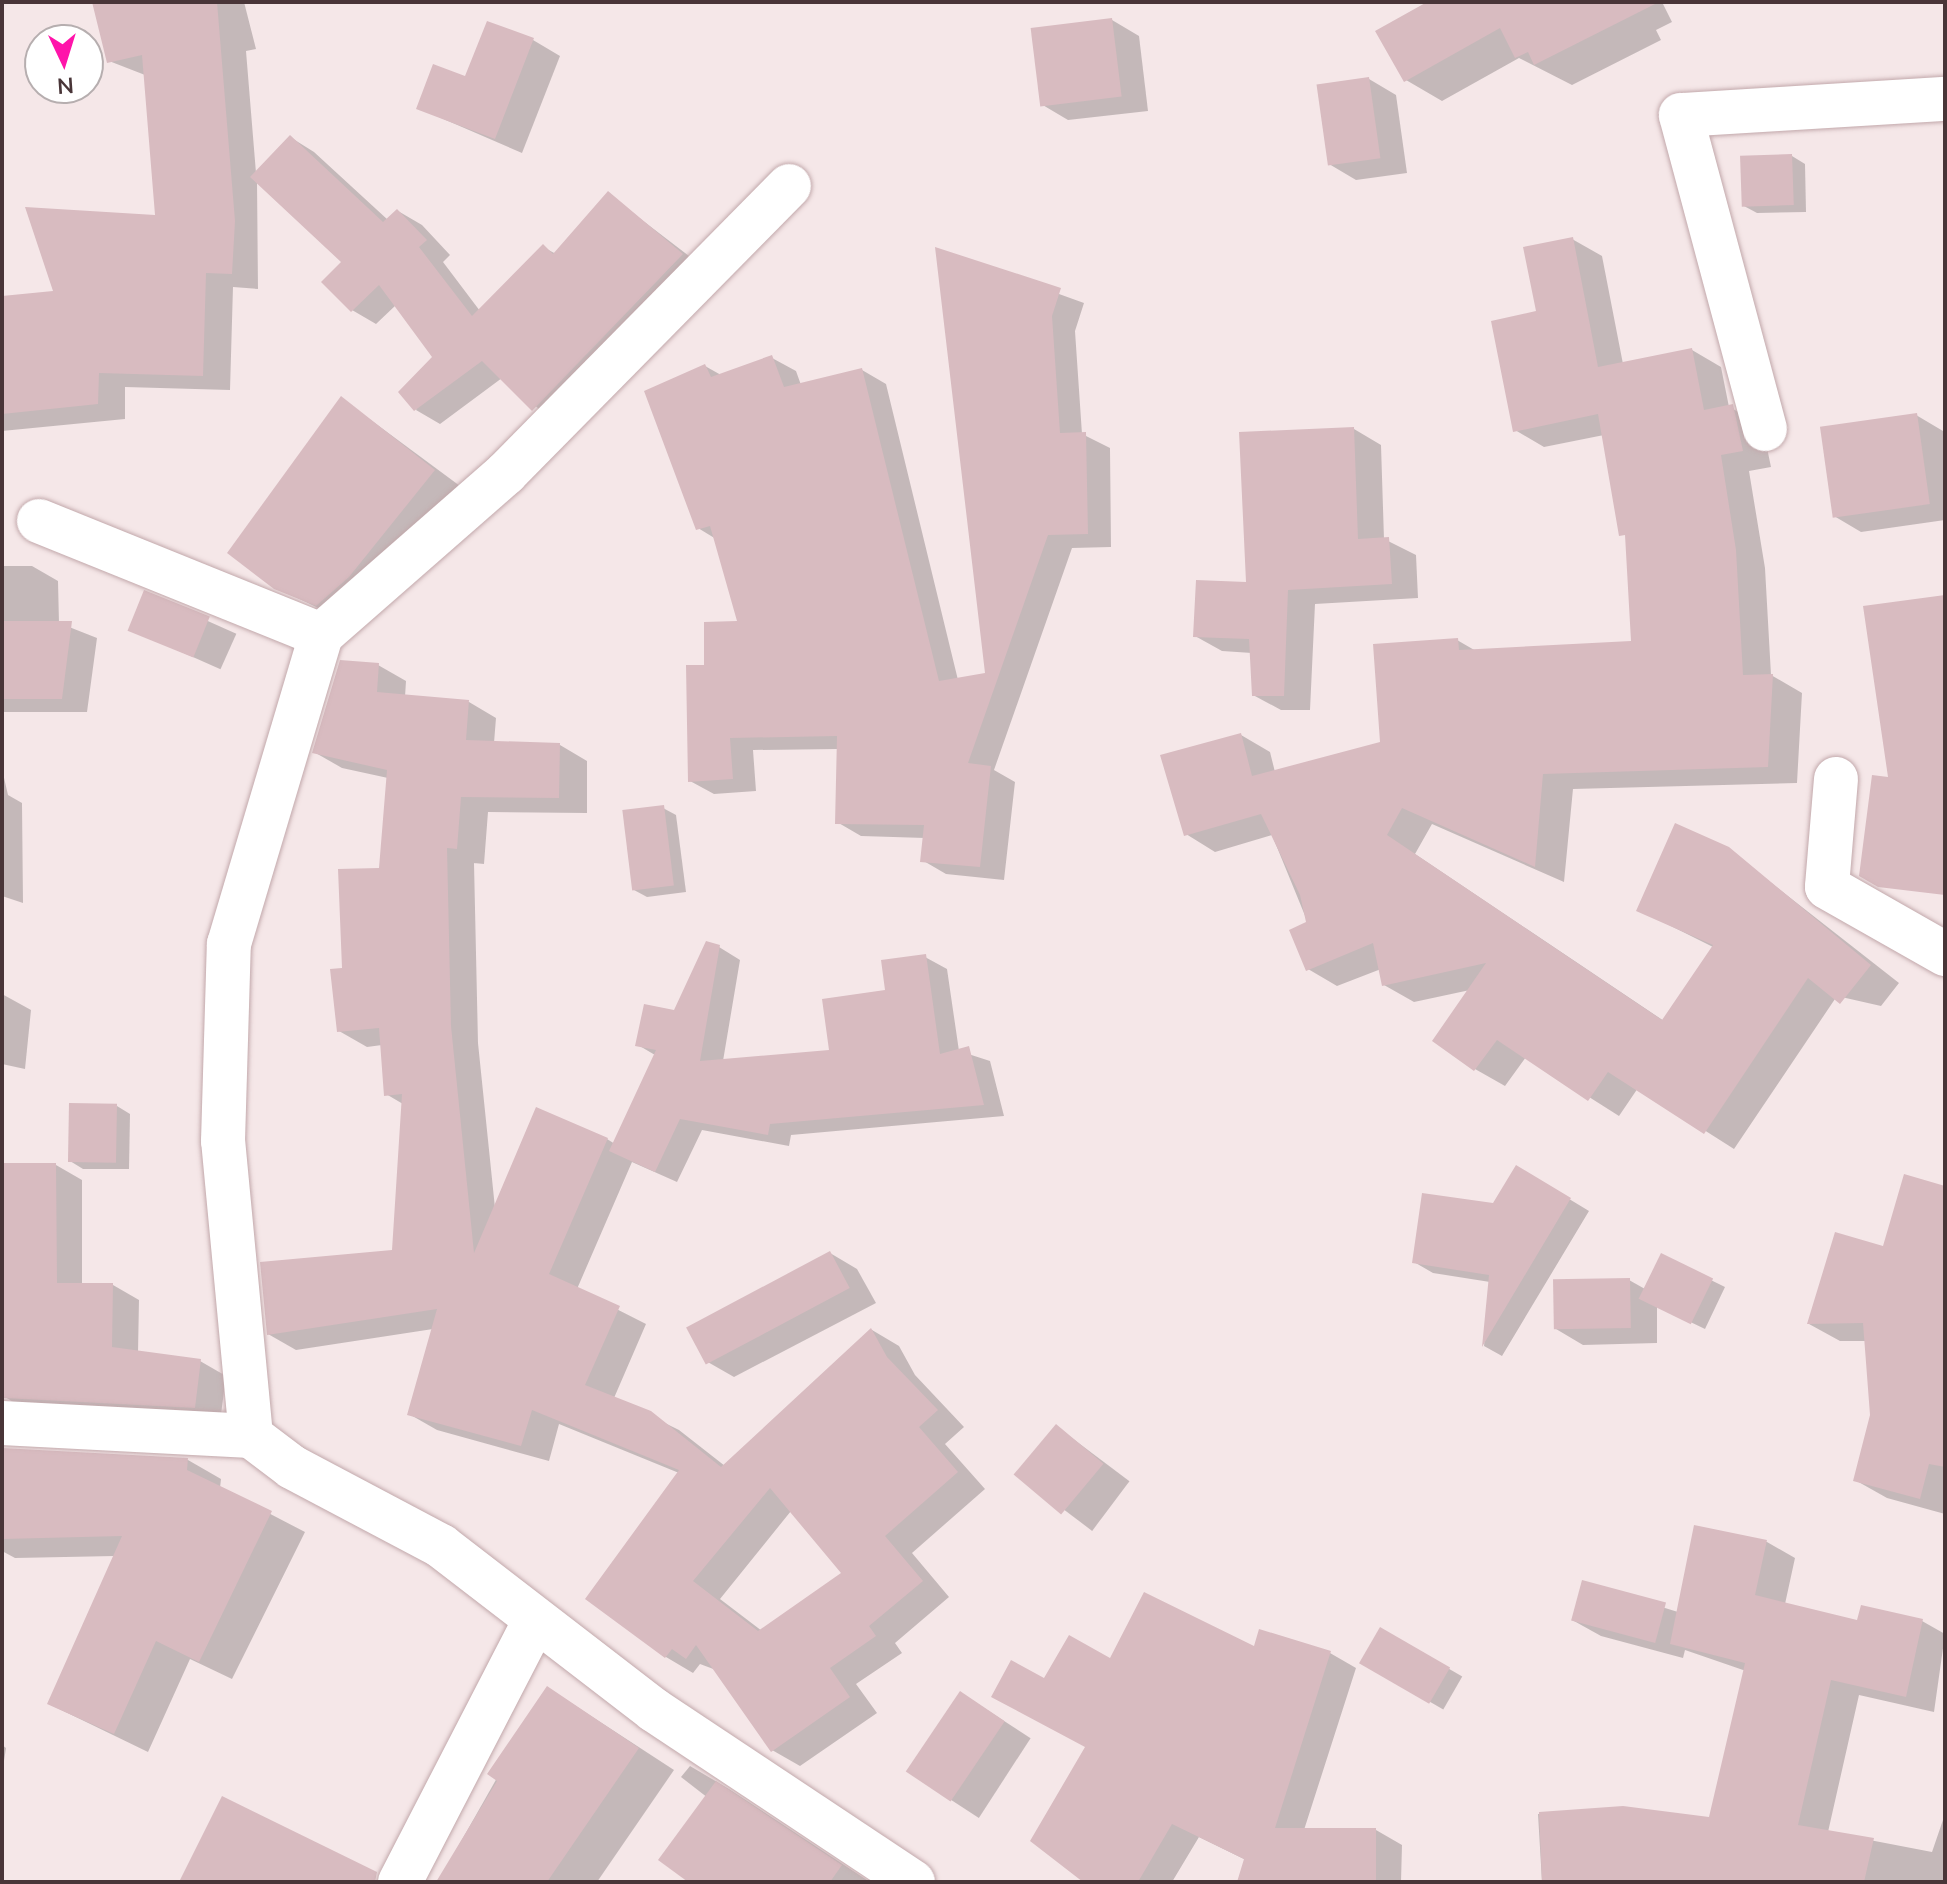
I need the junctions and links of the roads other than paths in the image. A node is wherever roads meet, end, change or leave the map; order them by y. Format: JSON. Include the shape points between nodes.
{"nodes":[{"id":1,"x":1945,"y":99,"type":"edge"},
{"id":2,"x":789,"y":186,"type":"dead end"},
{"id":3,"x":1765,"y":429,"type":"dead end"},
{"id":4,"x":39,"y":521,"type":"dead end"},
{"id":5,"x":321,"y":635,"type":"junction"},
{"id":6,"x":1836,"y":779,"type":"dead end"},
{"id":7,"x":1945,"y":954,"type":"edge"},
{"id":8,"x":2,"y":1423,"type":"edge"},
{"id":9,"x":251,"y":1436,"type":"junction"},
{"id":10,"x":535,"y":1620,"type":"junction"},
{"id":11,"x":400,"y":1882,"type":"edge"},
{"id":12,"x":913,"y":1882,"type":"edge"}],
"edges":[{"from":1,"to":3,"type":"street","via":[[1681,115]]},
{"from":2,"to":5,"type":"street","via":[[506,473]]},
{"from":4,"to":5,"type":"street"},
{"from":5,"to":9,"type":"street","via":[[229,944],[223,1141]]},
{"from":6,"to":7,"type":"street","via":[[1827,887]]},
{"from":8,"to":9,"type":"street"},
{"from":9,"to":10,"type":"street","via":[[292,1467],[441,1546]]},
{"from":10,"to":11,"type":"street"},
{"from":10,"to":12,"type":"street","via":[[654,1710]]}]}
